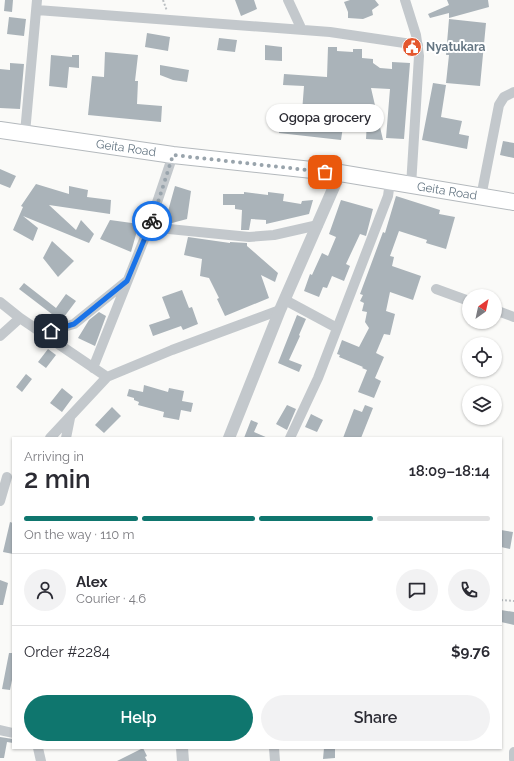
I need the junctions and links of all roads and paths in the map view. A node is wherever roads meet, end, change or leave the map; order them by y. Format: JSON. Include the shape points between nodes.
{"nodes":[{"id":1,"x":288,"y":0,"type":"edge"},
{"id":2,"x":405,"y":0,"type":"edge"},
{"id":3,"x":37,"y":5,"type":"edge"},
{"id":4,"x":302,"y":30,"type":"junction"},
{"id":5,"x":418,"y":44,"type":"junction"},
{"id":6,"x":514,"y":92,"type":"edge"},
{"id":7,"x":0,"y":130,"type":"edge"},
{"id":8,"x":25,"y":134,"type":"junction"},
{"id":9,"x":173,"y":155,"type":"junction"},
{"id":10,"x":340,"y":173,"type":"junction"},
{"id":11,"x":390,"y":182,"type":"junction"},
{"id":12,"x":411,"y":186,"type":"junction"},
{"id":13,"x":481,"y":196,"type":"junction"},
{"id":14,"x":514,"y":202,"type":"edge"},
{"id":15,"x":318,"y":225,"type":"junction"},
{"id":16,"x":149,"y":227,"type":"junction"},
{"id":17,"x":127,"y":281,"type":"junction"},
{"id":18,"x":436,"y":289,"type":"dead end"},
{"id":19,"x":462,"y":298,"type":"edge"},
{"id":20,"x":0,"y":302,"type":"edge"},
{"id":21,"x":283,"y":305,"type":"junction"},
{"id":22,"x":502,"y":313,"type":"edge"},
{"id":23,"x":514,"y":317,"type":"edge"},
{"id":24,"x":20,"y":318,"type":"junction"},
{"id":25,"x":337,"y":328,"type":"junction"},
{"id":26,"x":42,"y":333,"type":"junction"},
{"id":27,"x":0,"y":336,"type":"edge"},
{"id":28,"x":93,"y":368,"type":"junction"},
{"id":29,"x":108,"y":377,"type":"junction"},
{"id":30,"x":70,"y":418,"type":"junction"},
{"id":31,"x":51,"y":437,"type":"edge"},
{"id":32,"x":66,"y":437,"type":"edge"},
{"id":33,"x":229,"y":437,"type":"edge"},
{"id":34,"x":290,"y":437,"type":"edge"},
{"id":35,"x":7,"y":477,"type":"edge"},
{"id":36,"x":0,"y":501,"type":"edge"},
{"id":37,"x":502,"y":600,"type":"edge"},
{"id":38,"x":514,"y":601,"type":"edge"},
{"id":39,"x":0,"y":730,"type":"edge"},
{"id":40,"x":12,"y":733,"type":"edge"},
{"id":41,"x":38,"y":749,"type":"edge"},
{"id":42,"x":182,"y":749,"type":"edge"},
{"id":43,"x":274,"y":749,"type":"edge"},
{"id":44,"x":514,"y":752,"type":"edge"},
{"id":45,"x":514,"y":759,"type":"edge"},
{"id":46,"x":41,"y":761,"type":"edge"},
{"id":47,"x":183,"y":761,"type":"edge"},
{"id":48,"x":275,"y":761,"type":"edge"}],
"edges":[{"from":1,"to":4,"type":"street"},
{"from":2,"to":5,"type":"street"},
{"from":3,"to":4,"type":"street"},
{"from":3,"to":8,"type":"street"},
{"from":4,"to":5,"type":"street"},
{"from":5,"to":12,"type":"street"},
{"from":6,"to":13,"type":"street","via":[[504,97],[499,106]]},
{"from":7,"to":8,"type":"highway","name":"Geita Road"},
{"from":8,"to":9,"type":"highway","name":"Geita Road"},
{"from":9,"to":10,"type":"highway","name":"Geita Road"},
{"from":9,"to":16,"type":"street"},
{"from":10,"to":11,"type":"highway","name":"Geita Road"},
{"from":10,"to":15,"type":"street"},
{"from":11,"to":12,"type":"highway","name":"Geita Road"},
{"from":11,"to":25,"type":"street","via":[[388,196]]},
{"from":12,"to":13,"type":"highway","name":"Geita Road"},
{"from":13,"to":14,"type":"highway","name":"Geita Road"},
{"from":15,"to":16,"type":"street","via":[[274,235],[249,237]]},
{"from":15,"to":21,"type":"street"},
{"from":16,"to":17,"type":"street"},
{"from":17,"to":26,"type":"street","via":[[74,324]]},
{"from":17,"to":28,"type":"street"},
{"from":18,"to":19,"type":"street"},
{"from":20,"to":24,"type":"street"},
{"from":21,"to":25,"type":"street"},
{"from":21,"to":29,"type":"street"},
{"from":21,"to":33,"type":"street"},
{"from":22,"to":23,"type":"street"},
{"from":24,"to":26,"type":"street"},
{"from":24,"to":27,"type":"street"},
{"from":25,"to":34,"type":"street","via":[[318,378]]},
{"from":26,"to":28,"type":"street"},
{"from":28,"to":29,"type":"street"},
{"from":29,"to":30,"type":"street"},
{"from":30,"to":31,"type":"street"},
{"from":30,"to":32,"type":"street"},
{"from":35,"to":36,"type":"street"},
{"from":37,"to":38,"type":"path"},
{"from":39,"to":40,"type":"street"},
{"from":41,"to":46,"type":"street"},
{"from":42,"to":47,"type":"street"},
{"from":43,"to":48,"type":"street"},
{"from":44,"to":45,"type":"street"}]}
